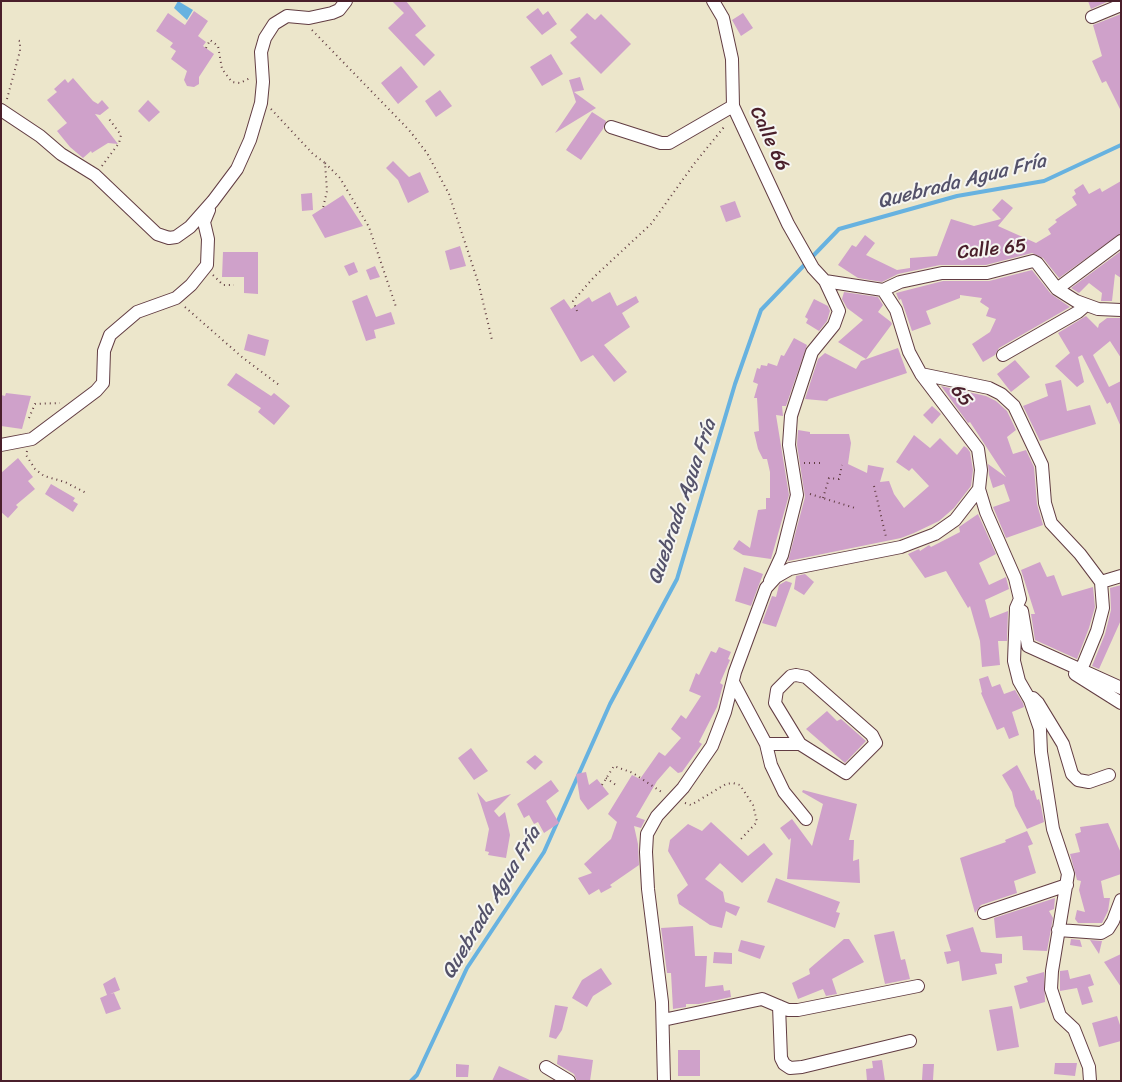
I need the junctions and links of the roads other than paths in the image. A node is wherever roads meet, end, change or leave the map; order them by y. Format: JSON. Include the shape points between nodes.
{"nodes":[{"id":1,"x":346,"y":1,"type":"edge"},
{"id":2,"x":713,"y":1,"type":"edge"},
{"id":3,"x":1121,"y":5,"type":"edge"},
{"id":4,"x":1092,"y":17,"type":"dead end"},
{"id":5,"x":735,"y":109,"type":"junction"},
{"id":6,"x":2,"y":110,"type":"edge"},
{"id":7,"x":611,"y":127,"type":"dead end"},
{"id":8,"x":213,"y":201,"type":"junction"},
{"id":9,"x":1121,"y":241,"type":"edge"},
{"id":10,"x":825,"y":281,"type":"junction"},
{"id":11,"x":1057,"y":289,"type":"junction"},
{"id":12,"x":883,"y":290,"type":"junction"},
{"id":13,"x":1086,"y":304,"type":"junction"},
{"id":14,"x":1121,"y":310,"type":"edge"},
{"id":15,"x":1003,"y":356,"type":"dead end"},
{"id":16,"x":921,"y":374,"type":"junction"},
{"id":17,"x":1,"y":444,"type":"edge"},
{"id":18,"x":979,"y":489,"type":"junction"},
{"id":19,"x":1121,"y":576,"type":"edge"},
{"id":20,"x":1101,"y":582,"type":"junction"},
{"id":21,"x":766,"y":588,"type":"junction"},
{"id":22,"x":1016,"y":608,"type":"junction"},
{"id":23,"x":1028,"y":646,"type":"junction"},
{"id":24,"x":1081,"y":670,"type":"junction"},
{"id":25,"x":733,"y":682,"type":"junction"},
{"id":26,"x":1121,"y":688,"type":"edge"},
{"id":27,"x":1025,"y":692,"type":"junction"},
{"id":28,"x":1121,"y":703,"type":"edge"},
{"id":29,"x":766,"y":744,"type":"junction"},
{"id":30,"x":800,"y":744,"type":"junction"},
{"id":31,"x":1110,"y":775,"type":"dead end"},
{"id":32,"x":806,"y":819,"type":"dead end"},
{"id":33,"x":1067,"y":884,"type":"junction"},
{"id":34,"x":1121,"y":900,"type":"edge"},
{"id":35,"x":984,"y":913,"type":"dead end"},
{"id":36,"x":1058,"y":930,"type":"junction"},
{"id":37,"x":918,"y":986,"type":"dead end"},
{"id":38,"x":779,"y":1006,"type":"junction"},
{"id":39,"x":662,"y":1020,"type":"junction"},
{"id":40,"x":910,"y":1041,"type":"dead end"},
{"id":41,"x":546,"y":1066,"type":"dead end"},
{"id":42,"x":569,"y":1081,"type":"edge"},
{"id":43,"x":664,"y":1081,"type":"edge"},
{"id":44,"x":1090,"y":1081,"type":"edge"}],
"edges":[{"from":1,"to":8,"type":"street","via":[[332,14],[309,18],[287,16],[274,24],[261,52],[261,101],[250,140],[237,168]]},
{"from":2,"to":5,"type":"street","name":"Calle 66","via":[[723,18],[732,58]]},
{"from":3,"to":4,"type":"street"},
{"from":5,"to":7,"type":"street","via":[[670,142],[661,143]]},
{"from":5,"to":10,"type":"street","name":"Calle 66","via":[[788,224],[813,268]]},
{"from":6,"to":8,"type":"street","via":[[95,175],[157,234],[176,237],[190,227]]},
{"from":8,"to":17,"type":"street","via":[[204,222],[209,253],[206,266],[176,298],[136,312],[110,335],[104,351],[103,383],[48,429],[29,439]]},
{"from":9,"to":11,"type":"street"},
{"from":10,"to":12,"type":"street"},
{"from":10,"to":21,"type":"street","name":"Calle 66","via":[[839,310],[834,325],[812,352],[794,404],[789,436],[796,490],[794,508],[782,554]]},
{"from":11,"to":12,"type":"street","name":"Calle 65","via":[[1033,261],[987,273],[942,273],[900,282]]},
{"from":11,"to":13,"type":"street","name":"Calle 65"},
{"from":12,"to":16,"type":"street","name":"65","via":[[896,310],[909,352]]},
{"from":13,"to":14,"type":"street","name":"Calle 65","via":[[1098,309]]},
{"from":13,"to":15,"type":"street","via":[[1078,312]]},
{"from":16,"to":18,"type":"street","name":"65","via":[[978,449]]},
{"from":16,"to":20,"type":"street","via":[[989,388],[1014,406],[1042,465],[1045,503],[1051,523]]},
{"from":18,"to":21,"type":"street","via":[[955,520],[935,534],[895,548],[790,569]]},
{"from":18,"to":22,"type":"street","name":"65","via":[[1016,578],[1020,599]]},
{"from":19,"to":20,"type":"street"},
{"from":20,"to":24,"type":"street","via":[[1103,608]]},
{"from":21,"to":25,"type":"street","name":"Calle 66"},
{"from":22,"to":23,"type":"street","via":[[1022,611]]},
{"from":22,"to":27,"type":"street","name":"65","via":[[1014,661]]},
{"from":23,"to":24,"type":"street"},
{"from":23,"to":28,"type":"street"},
{"from":24,"to":26,"type":"street"},
{"from":25,"to":29,"type":"street"},
{"from":25,"to":39,"type":"street","name":"Calle 66","via":[[712,746],[701,765],[651,825],[646,843]]},
{"from":27,"to":31,"type":"street","via":[[1038,703],[1063,744],[1072,774],[1078,780],[1089,782]]},
{"from":27,"to":33,"type":"street","name":"65","via":[[1040,729],[1048,804],[1068,874]]},
{"from":29,"to":30,"type":"street"},
{"from":29,"to":32,"type":"street","via":[[771,765],[784,792]]},
{"from":30,"to":30,"type":"street","via":[[846,773],[876,742],[806,677],[796,675],[790,676],[777,690],[775,703]]},
{"from":33,"to":35,"type":"street"},
{"from":33,"to":36,"type":"street","name":"65"},
{"from":34,"to":36,"type":"street","via":[[1113,921],[1101,933]]},
{"from":36,"to":44,"type":"street","name":"65","via":[[1052,971],[1054,1002],[1060,1016],[1074,1029],[1089,1067]]},
{"from":37,"to":38,"type":"street","via":[[798,1010]]},
{"from":38,"to":39,"type":"street","via":[[762,999]]},
{"from":38,"to":40,"type":"street","via":[[782,1058],[790,1068]]},
{"from":39,"to":43,"type":"street","name":"Calle 66"},
{"from":41,"to":42,"type":"street"}]}
